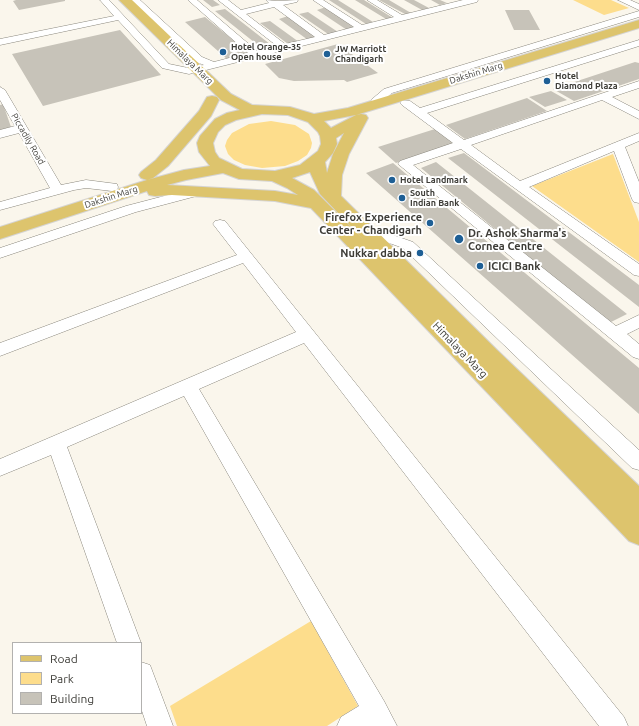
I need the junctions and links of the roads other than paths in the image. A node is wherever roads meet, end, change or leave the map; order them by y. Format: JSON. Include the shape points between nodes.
{"nodes":[{"id":1,"x":104,"y":0,"type":"edge"},
{"id":2,"x":117,"y":0,"type":"edge"},
{"id":3,"x":125,"y":0,"type":"edge"},
{"id":4,"x":135,"y":0,"type":"edge"},
{"id":5,"x":192,"y":0,"type":"edge"},
{"id":6,"x":222,"y":0,"type":"edge"},
{"id":7,"x":294,"y":0,"type":"edge"},
{"id":8,"x":317,"y":0,"type":"edge"},
{"id":9,"x":371,"y":0,"type":"edge"},
{"id":10,"x":474,"y":0,"type":"edge"},
{"id":11,"x":622,"y":0,"type":"edge"},
{"id":12,"x":273,"y":2,"type":"edge"},
{"id":13,"x":639,"y":8,"type":"edge"},
{"id":14,"x":239,"y":13,"type":"junction"},
{"id":15,"x":639,"y":14,"type":"edge"},
{"id":16,"x":398,"y":16,"type":"dead end"},
{"id":17,"x":120,"y":17,"type":"junction"},
{"id":18,"x":639,"y":24,"type":"edge"},
{"id":19,"x":358,"y":26,"type":"dead end"},
{"id":20,"x":639,"y":30,"type":"edge"},
{"id":21,"x":320,"y":36,"type":"dead end"},
{"id":22,"x":0,"y":42,"type":"edge"},
{"id":23,"x":639,"y":43,"type":"edge"},
{"id":24,"x":282,"y":45,"type":"dead end"},
{"id":25,"x":256,"y":55,"type":"junction"},
{"id":26,"x":212,"y":66,"type":"junction"},
{"id":27,"x":193,"y":70,"type":"junction"},
{"id":28,"x":639,"y":84,"type":"edge"},
{"id":29,"x":0,"y":90,"type":"edge"},
{"id":30,"x":603,"y":96,"type":"junction"},
{"id":31,"x":219,"y":98,"type":"junction"},
{"id":32,"x":380,"y":102,"type":"junction"},
{"id":33,"x":406,"y":103,"type":"junction"},
{"id":34,"x":262,"y":110,"type":"junction"},
{"id":35,"x":418,"y":112,"type":"junction"},
{"id":36,"x":354,"y":115,"type":"junction"},
{"id":37,"x":639,"y":116,"type":"edge"},
{"id":38,"x":314,"y":119,"type":"junction"},
{"id":39,"x":220,"y":122,"type":"junction"},
{"id":40,"x":22,"y":128,"type":"junction"},
{"id":41,"x":0,"y":134,"type":"edge"},
{"id":42,"x":328,"y":136,"type":"junction"},
{"id":43,"x":639,"y":137,"type":"edge"},
{"id":44,"x":206,"y":143,"type":"junction"},
{"id":45,"x":462,"y":144,"type":"junction"},
{"id":46,"x":618,"y":146,"type":"junction"},
{"id":47,"x":317,"y":161,"type":"junction"},
{"id":48,"x":224,"y":168,"type":"junction"},
{"id":49,"x":148,"y":175,"type":"junction"},
{"id":50,"x":275,"y":176,"type":"junction"},
{"id":51,"x":519,"y":186,"type":"junction"},
{"id":52,"x":57,"y":189,"type":"junction"},
{"id":53,"x":114,"y":191,"type":"junction"},
{"id":54,"x":198,"y":191,"type":"junction"},
{"id":55,"x":639,"y":199,"type":"edge"},
{"id":56,"x":324,"y":200,"type":"junction"},
{"id":57,"x":0,"y":206,"type":"edge"},
{"id":58,"x":0,"y":222,"type":"edge"},
{"id":59,"x":220,"y":224,"type":"dead end"},
{"id":60,"x":364,"y":229,"type":"junction"},
{"id":61,"x":0,"y":232,"type":"edge"},
{"id":62,"x":0,"y":253,"type":"edge"},
{"id":63,"x":245,"y":257,"type":"junction"},
{"id":64,"x":639,"y":271,"type":"edge"},
{"id":65,"x":639,"y":321,"type":"edge"},
{"id":66,"x":614,"y":333,"type":"junction"},
{"id":67,"x":306,"y":335,"type":"junction"},
{"id":68,"x":0,"y":350,"type":"edge"},
{"id":69,"x":639,"y":353,"type":"edge"},
{"id":70,"x":188,"y":386,"type":"junction"},
{"id":71,"x":56,"y":443,"type":"junction"},
{"id":72,"x":639,"y":462,"type":"edge"},
{"id":73,"x":0,"y":468,"type":"edge"},
{"id":74,"x":639,"y":503,"type":"edge"},
{"id":75,"x":639,"y":532,"type":"edge"},
{"id":76,"x":129,"y":642,"type":"edge"},
{"id":77,"x":142,"y":677,"type":"edge"},
{"id":78,"x":380,"y":718,"type":"edge"},
{"id":79,"x":160,"y":726,"type":"edge"},
{"id":80,"x":350,"y":726,"type":"edge"},
{"id":81,"x":615,"y":726,"type":"edge"}],
"edges":[{"from":1,"to":17,"type":"street"},
{"from":2,"to":27,"type":"main road","name":"Himalaya Marg"},
{"from":3,"to":27,"type":"main road","name":"Himalaya Marg"},
{"from":4,"to":26,"type":"street","via":[[198,59]]},
{"from":5,"to":25,"type":"street"},
{"from":6,"to":14,"type":"street"},
{"from":7,"to":12,"type":"street"},
{"from":8,"to":19,"type":"street"},
{"from":9,"to":16,"type":"street"},
{"from":10,"to":25,"type":"street"},
{"from":11,"to":13,"type":"street"},
{"from":12,"to":14,"type":"street"},
{"from":12,"to":21,"type":"street"},
{"from":14,"to":24,"type":"street"},
{"from":15,"to":32,"type":"street","via":[[388,91],[376,100]]},
{"from":17,"to":22,"type":"street"},
{"from":17,"to":27,"type":"street","via":[[166,66]]},
{"from":18,"to":32,"type":"main road","name":"Dakshin Marg"},
{"from":20,"to":33,"type":"main road","name":"Dakshin Marg","via":[[522,64]]},
{"from":23,"to":35,"type":"street"},
{"from":25,"to":26,"type":"street"},
{"from":26,"to":27,"type":"street"},
{"from":27,"to":31,"type":"main road","name":"Himalaya Marg"},
{"from":28,"to":30,"type":"street"},
{"from":29,"to":40,"type":"street","name":"Piccadily Road"},
{"from":30,"to":37,"type":"street"},
{"from":30,"to":45,"type":"street"},
{"from":31,"to":34,"type":"main road","name":"Himalaya Marg","via":[[249,109]]},
{"from":31,"to":36,"type":"main road"},
{"from":31,"to":39,"type":"main road","name":"Himalaya Marg"},
{"from":31,"to":49,"type":"main road","via":[[162,163]]},
{"from":32,"to":36,"type":"main road","name":"Dakshin Marg"},
{"from":33,"to":35,"type":"street"},
{"from":33,"to":36,"type":"main road","name":"Dakshin Marg"},
{"from":34,"to":38,"type":"main road","via":[[290,111]]},
{"from":34,"to":39,"type":"main road","via":[[240,114]]},
{"from":35,"to":45,"type":"street"},
{"from":36,"to":38,"type":"main road","name":"Dakshin Marg"},
{"from":36,"to":42,"type":"main road","name":"Dakshin Marg"},
{"from":36,"to":56,"type":"main road"},
{"from":38,"to":42,"type":"main road","via":[[326,130]]},
{"from":39,"to":44,"type":"main road","via":[[208,136]]},
{"from":40,"to":41,"type":"street"},
{"from":40,"to":52,"type":"street","name":"Piccadily Road"},
{"from":42,"to":47,"type":"main road","via":[[329,144]]},
{"from":43,"to":46,"type":"street"},
{"from":44,"to":48,"type":"main road","via":[[207,152],[213,161]]},
{"from":44,"to":49,"type":"main road","name":"Dakshin Marg","via":[[192,158]]},
{"from":45,"to":51,"type":"street"},
{"from":45,"to":66,"type":"street","via":[[404,164]]},
{"from":46,"to":51,"type":"street"},
{"from":46,"to":55,"type":"street"},
{"from":47,"to":50,"type":"main road","via":[[306,168]]},
{"from":47,"to":56,"type":"main road","name":"Himalaya Marg","via":[[318,172],[326,190]]},
{"from":48,"to":50,"type":"main road","via":[[239,174]]},
{"from":48,"to":53,"type":"main road","name":"Dakshin Marg"},
{"from":49,"to":53,"type":"main road","name":"Dakshin Marg"},
{"from":50,"to":56,"type":"main road","name":"Himalaya Marg"},
{"from":51,"to":64,"type":"street"},
{"from":52,"to":53,"type":"street","via":[[86,184]]},
{"from":52,"to":57,"type":"street"},
{"from":53,"to":54,"type":"main road"},
{"from":53,"to":58,"type":"main road","name":"Dakshin Marg"},
{"from":53,"to":61,"type":"main road","name":"Dakshin Marg"},
{"from":54,"to":56,"type":"main road"},
{"from":54,"to":62,"type":"street","via":[[131,209]]},
{"from":56,"to":60,"type":"main road","name":"Himalaya Marg"},
{"from":56,"to":75,"type":"main road","name":"Himalaya Marg"},
{"from":59,"to":63,"type":"street"},
{"from":60,"to":72,"type":"street","via":[[408,244]]},
{"from":60,"to":74,"type":"main road","name":"Himalaya Marg"},
{"from":63,"to":67,"type":"street"},
{"from":63,"to":68,"type":"street"},
{"from":65,"to":66,"type":"street"},
{"from":66,"to":69,"type":"street"},
{"from":67,"to":70,"type":"street"},
{"from":67,"to":81,"type":"street"},
{"from":70,"to":71,"type":"street"},
{"from":70,"to":78,"type":"street"},
{"from":71,"to":73,"type":"street"},
{"from":71,"to":76,"type":"street"},
{"from":77,"to":79,"type":"street"},
{"from":78,"to":80,"type":"street"}]}
